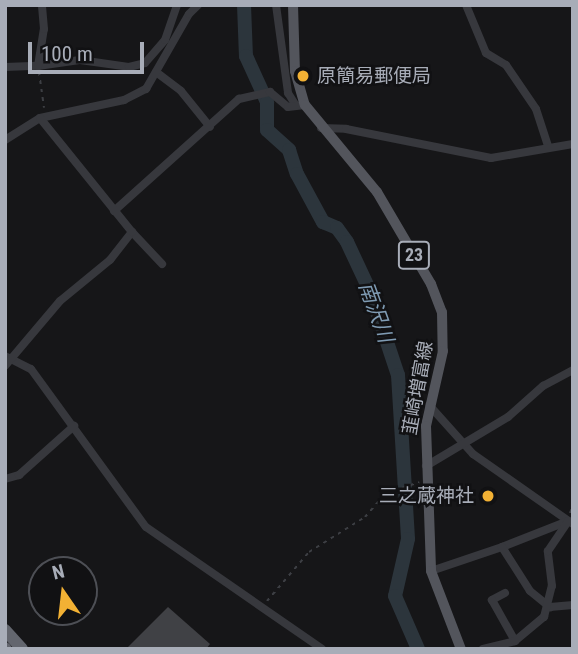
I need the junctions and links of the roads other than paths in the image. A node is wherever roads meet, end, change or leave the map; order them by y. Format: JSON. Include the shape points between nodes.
{"nodes":[{"id":1,"x":42,"y":5,"type":"edge"},
{"id":2,"x":177,"y":5,"type":"edge"},
{"id":3,"x":198,"y":5,"type":"edge"},
{"id":4,"x":276,"y":5,"type":"edge"},
{"id":5,"x":292,"y":5,"type":"edge"},
{"id":6,"x":466,"y":5,"type":"edge"},
{"id":7,"x":179,"y":22,"type":"junction"},
{"id":8,"x":38,"y":66,"type":"junction"},
{"id":9,"x":5,"y":67,"type":"edge"},
{"id":10,"x":156,"y":72,"type":"junction"},
{"id":11,"x":301,"y":106,"type":"junction"},
{"id":12,"x":43,"y":117,"type":"junction"},
{"id":13,"x":210,"y":127,"type":"junction"},
{"id":14,"x":321,"y":128,"type":"junction"},
{"id":15,"x":5,"y":140,"type":"edge"},
{"id":16,"x":573,"y":144,"type":"edge"},
{"id":17,"x":548,"y":147,"type":"junction"},
{"id":18,"x":114,"y":211,"type":"junction"},
{"id":19,"x":132,"y":232,"type":"junction"},
{"id":20,"x":162,"y":264,"type":"dead end"},
{"id":21,"x":9,"y":356,"type":"edge"},
{"id":22,"x":5,"y":366,"type":"edge"},
{"id":23,"x":573,"y":370,"type":"edge"},
{"id":24,"x":429,"y":405,"type":"junction"},
{"id":25,"x":74,"y":426,"type":"junction"},
{"id":26,"x":461,"y":443,"type":"junction"},
{"id":27,"x":426,"y":467,"type":"junction"},
{"id":28,"x":5,"y":479,"type":"edge"},
{"id":29,"x":570,"y":522,"type":"edge"},
{"id":30,"x":502,"y":547,"type":"junction"},
{"id":31,"x":431,"y":571,"type":"junction"},
{"id":32,"x":505,"y":593,"type":"dead end"},
{"id":33,"x":573,"y":605,"type":"edge"},
{"id":34,"x":550,"y":607,"type":"junction"},
{"id":35,"x":5,"y":631,"type":"edge"},
{"id":36,"x":514,"y":641,"type":"junction"},
{"id":37,"x":22,"y":649,"type":"edge"},
{"id":38,"x":323,"y":649,"type":"edge"},
{"id":39,"x":461,"y":649,"type":"edge"},
{"id":40,"x":483,"y":649,"type":"edge"}],
"edges":[{"from":1,"to":8,"type":"street","via":[[44,29]]},
{"from":2,"to":7,"type":"street"},
{"from":3,"to":7,"type":"street"},
{"from":4,"to":11,"type":"street","via":[[288,93]]},
{"from":5,"to":11,"type":"main road","name":"韮崎増富線","number":"23"},
{"from":6,"to":17,"type":"street","via":[[486,53],[506,65],[536,109]]},
{"from":7,"to":8,"type":"street","via":[[145,63],[134,66],[80,60]]},
{"from":7,"to":10,"type":"street"},
{"from":8,"to":9,"type":"street"},
{"from":10,"to":12,"type":"street","via":[[146,89],[124,100]]},
{"from":10,"to":13,"type":"street","via":[[181,91]]},
{"from":11,"to":13,"type":"street","via":[[288,107],[270,92],[258,92],[239,99]]},
{"from":11,"to":14,"type":"main road","name":"韮崎増富線","number":"23"},
{"from":12,"to":15,"type":"street"},
{"from":12,"to":18,"type":"street"},
{"from":13,"to":18,"type":"street"},
{"from":14,"to":17,"type":"street","via":[[367,132],[491,158]]},
{"from":14,"to":24,"type":"main road","name":"韮崎増富線","number":"23","via":[[377,192],[438,298],[444,338]]},
{"from":16,"to":17,"type":"street"},
{"from":18,"to":19,"type":"street"},
{"from":19,"to":20,"type":"street"},
{"from":19,"to":21,"type":"street","via":[[110,260],[60,301]]},
{"from":21,"to":22,"type":"street"},
{"from":21,"to":25,"type":"street","via":[[31,369]]},
{"from":23,"to":26,"type":"street","via":[[543,386],[508,417]]},
{"from":24,"to":26,"type":"street"},
{"from":24,"to":27,"type":"main road","name":"韮崎増富線","number":"23"},
{"from":25,"to":28,"type":"street","via":[[19,475]]},
{"from":25,"to":38,"type":"street","via":[[146,527]]},
{"from":26,"to":27,"type":"street"},
{"from":26,"to":29,"type":"street"},
{"from":27,"to":31,"type":"main road","name":"韮崎増富線","number":"23"},
{"from":29,"to":30,"type":"street"},
{"from":29,"to":34,"type":"street","via":[[548,551]]},
{"from":30,"to":31,"type":"street"},
{"from":30,"to":34,"type":"street","via":[[530,591]]},
{"from":31,"to":39,"type":"main road","name":"韮崎増富線","number":"23"},
{"from":32,"to":36,"type":"street","via":[[492,600]]},
{"from":33,"to":34,"type":"street"},
{"from":34,"to":36,"type":"street"},
{"from":35,"to":37,"type":"highway"},
{"from":36,"to":40,"type":"street"}]}
